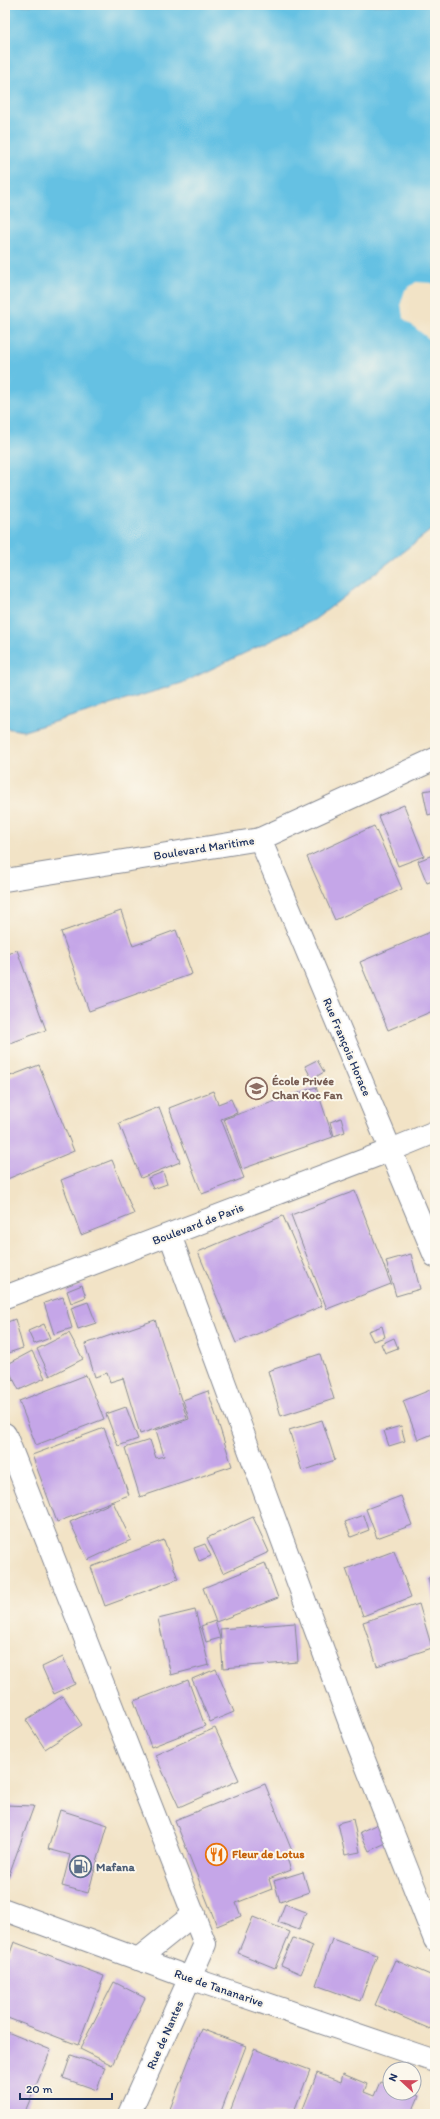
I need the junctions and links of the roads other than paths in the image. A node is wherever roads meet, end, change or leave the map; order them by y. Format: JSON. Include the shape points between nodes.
{"nodes":[{"id":1,"x":435,"y":759,"type":"edge"},
{"id":2,"x":260,"y":839,"type":"junction"},
{"id":3,"x":5,"y":880,"type":"edge"},
{"id":4,"x":435,"y":1132,"type":"edge"},
{"id":5,"x":391,"y":1150,"type":"junction"},
{"id":6,"x":170,"y":1235,"type":"junction"},
{"id":7,"x":435,"y":1256,"type":"edge"},
{"id":8,"x":5,"y":1297,"type":"edge"},
{"id":9,"x":5,"y":1434,"type":"edge"},
{"id":10,"x":5,"y":1910,"type":"edge"},
{"id":11,"x":194,"y":1914,"type":"junction"},
{"id":12,"x":435,"y":1940,"type":"edge"},
{"id":13,"x":138,"y":1959,"type":"junction"},
{"id":14,"x":190,"y":1978,"type":"junction"},
{"id":15,"x":435,"y":2061,"type":"edge"},
{"id":16,"x":129,"y":2114,"type":"edge"}],
"edges":[{"from":1,"to":2,"type":"street","name":"Boulevard Maritime"},
{"from":2,"to":3,"type":"street","name":"Boulevard Maritime"},
{"from":2,"to":5,"type":"street","name":"Rue François Horace"},
{"from":4,"to":5,"type":"street","name":"Boulevard de Paris"},
{"from":5,"to":6,"type":"street","name":"Boulevard de Paris"},
{"from":5,"to":7,"type":"street","name":"Rue François Horace"},
{"from":6,"to":8,"type":"street","name":"Boulevard de Paris"},
{"from":6,"to":12,"type":"street","via":[[355,1737]]},
{"from":9,"to":11,"type":"street","name":"Rue de Nantes"},
{"from":10,"to":13,"type":"street","name":"Rue de Tananarive"},
{"from":11,"to":13,"type":"street"},
{"from":11,"to":14,"type":"street","name":"Rue de Nantes","via":[[205,1944]]},
{"from":13,"to":14,"type":"street","name":"Rue de Tananarive"},
{"from":14,"to":15,"type":"street","name":"Rue de Tananarive"},
{"from":14,"to":16,"type":"street","name":"Rue de Nantes"}]}
